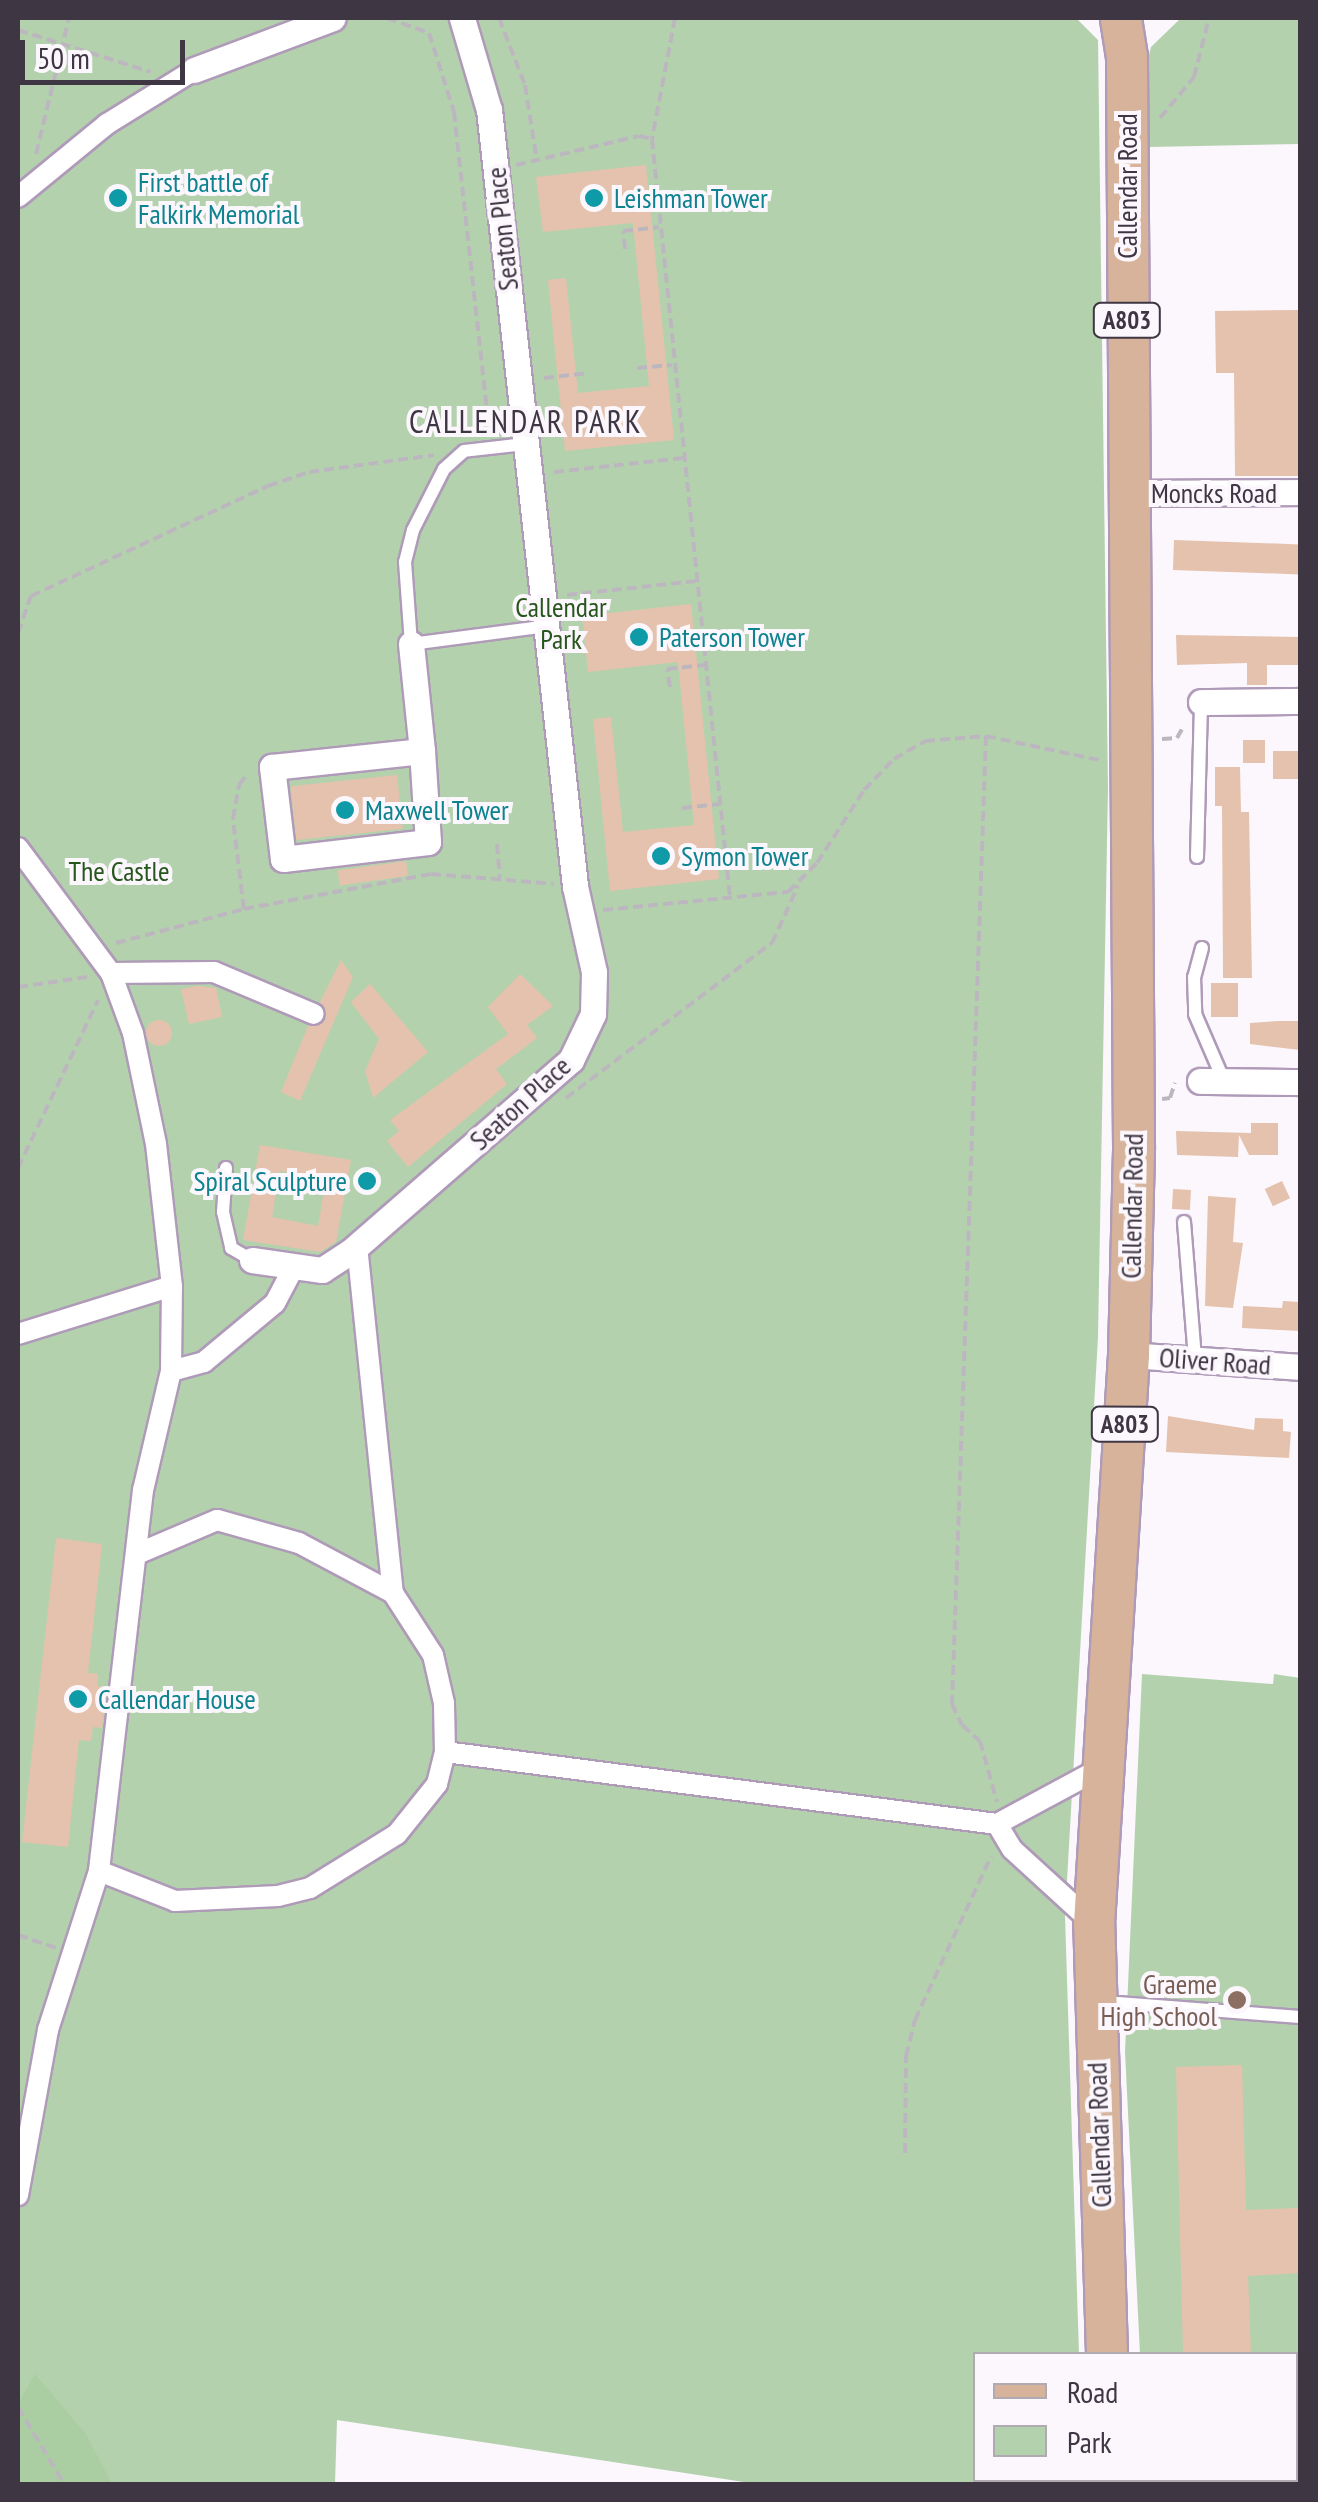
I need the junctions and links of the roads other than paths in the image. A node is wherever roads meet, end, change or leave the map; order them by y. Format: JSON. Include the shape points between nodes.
{"nodes":[{"id":1,"x":334,"y":18,"type":"edge"},
{"id":2,"x":462,"y":18,"type":"edge"},
{"id":3,"x":1122,"y":18,"type":"edge"},
{"id":4,"x":1141,"y":18,"type":"edge"},
{"id":5,"x":1127,"y":57,"type":"junction"},
{"id":6,"x":186,"y":75,"type":"joint"},
{"id":7,"x":22,"y":193,"type":"edge"},
{"id":8,"x":525,"y":444,"type":"junction"},
{"id":9,"x":1300,"y":492,"type":"edge"},
{"id":10,"x":1128,"y":493,"type":"junction"},
{"id":11,"x":547,"y":626,"type":"junction"},
{"id":12,"x":411,"y":644,"type":"junction"},
{"id":13,"x":1300,"y":701,"type":"edge"},
{"id":14,"x":1201,"y":702,"type":"joint"},
{"id":15,"x":422,"y":751,"type":"junction"},
{"id":16,"x":18,"y":848,"type":"edge"},
{"id":17,"x":1196,"y":858,"type":"dead end"},
{"id":18,"x":1202,"y":948,"type":"dead end"},
{"id":19,"x":111,"y":973,"type":"junction"},
{"id":20,"x":314,"y":1014,"type":"dead end"},
{"id":21,"x":1212,"y":1081,"type":"joint"},
{"id":22,"x":1300,"y":1082,"type":"edge"},
{"id":23,"x":226,"y":1168,"type":"dead end"},
{"id":24,"x":1184,"y":1222,"type":"dead end"},
{"id":25,"x":357,"y":1246,"type":"junction"},
{"id":26,"x":252,"y":1260,"type":"joint"},
{"id":27,"x":294,"y":1267,"type":"junction"},
{"id":28,"x":172,"y":1286,"type":"junction"},
{"id":29,"x":18,"y":1334,"type":"edge"},
{"id":30,"x":1129,"y":1355,"type":"junction"},
{"id":31,"x":1194,"y":1360,"type":"junction"},
{"id":32,"x":1300,"y":1367,"type":"edge"},
{"id":33,"x":171,"y":1371,"type":"junction"},
{"id":34,"x":137,"y":1554,"type":"junction"},
{"id":35,"x":393,"y":1593,"type":"junction"},
{"id":36,"x":445,"y":1752,"type":"junction"},
{"id":37,"x":1103,"y":1766,"type":"junction"},
{"id":38,"x":1000,"y":1824,"type":"junction"},
{"id":39,"x":99,"y":1871,"type":"junction"},
{"id":40,"x":1094,"y":1924,"type":"junction"},
{"id":41,"x":1096,"y":2001,"type":"junction"},
{"id":42,"x":1300,"y":2017,"type":"edge"},
{"id":43,"x":18,"y":2195,"type":"edge"},
{"id":44,"x":1107,"y":2352,"type":"edge"}],
"edges":[{"from":1,"to":6,"type":"street"},
{"from":2,"to":8,"type":"street","name":"Seaton Place","via":[[478,58],[496,168]]},
{"from":3,"to":5,"type":"main road","name":"Callendar Road","number":"A803"},
{"from":4,"to":5,"type":"main road","name":"Callendar Road","number":"A803"},
{"from":5,"to":10,"type":"main road","name":"Callendar Road","number":"A803"},
{"from":6,"to":7,"type":"street","via":[[107,124]]},
{"from":8,"to":11,"type":"street","name":"Seaton Place"},
{"from":8,"to":12,"type":"lane","via":[[464,451],[444,469],[413,530],[406,562]]},
{"from":9,"to":10,"type":"street","name":"Moncks Road"},
{"from":10,"to":30,"type":"main road","name":"Callendar Road","number":"A803"},
{"from":11,"to":12,"type":"lane"},
{"from":11,"to":25,"type":"street","name":"Seaton Place","via":[[578,913],[594,996],[580,1048]]},
{"from":12,"to":15,"type":"street"},
{"from":13,"to":14,"type":"street"},
{"from":14,"to":17,"type":"lane"},
{"from":15,"to":15,"type":"street","via":[[272,767],[282,859],[428,842]]},
{"from":16,"to":19,"type":"street"},
{"from":18,"to":21,"type":"lane","via":[[1195,1014]]},
{"from":19,"to":20,"type":"street","via":[[214,972]]},
{"from":19,"to":28,"type":"street","via":[[133,1032],[156,1144]]},
{"from":21,"to":22,"type":"street"},
{"from":23,"to":26,"type":"lane","via":[[230,1248]]},
{"from":24,"to":31,"type":"lane"},
{"from":25,"to":27,"type":"street","name":"Seaton Place","via":[[322,1270]]},
{"from":25,"to":35,"type":"street"},
{"from":26,"to":27,"type":"street","name":"Seaton Place"},
{"from":27,"to":33,"type":"street","via":[[275,1303],[204,1362]]},
{"from":28,"to":29,"type":"street"},
{"from":28,"to":33,"type":"street"},
{"from":30,"to":31,"type":"street","name":"Oliver Road"},
{"from":30,"to":37,"type":"main road","name":"Callendar Road","number":"A803"},
{"from":31,"to":32,"type":"street","name":"Oliver Road"},
{"from":33,"to":34,"type":"street","via":[[143,1490]]},
{"from":34,"to":35,"type":"street","via":[[218,1520],[299,1544]]},
{"from":34,"to":39,"type":"street"},
{"from":35,"to":36,"type":"street","via":[[433,1654]]},
{"from":36,"to":38,"type":"street"},
{"from":36,"to":39,"type":"street","via":[[436,1784],[397,1834],[310,1888],[175,1902]]},
{"from":37,"to":38,"type":"street"},
{"from":37,"to":40,"type":"main road","name":"Callendar Road","number":"A803"},
{"from":38,"to":40,"type":"street"},
{"from":39,"to":43,"type":"street","via":[[70,1953]]},
{"from":40,"to":41,"type":"main road","name":"Callendar Road","number":"A803"},
{"from":41,"to":42,"type":"lane"},
{"from":41,"to":44,"type":"main road","name":"Callendar Road","number":"A803"}]}
